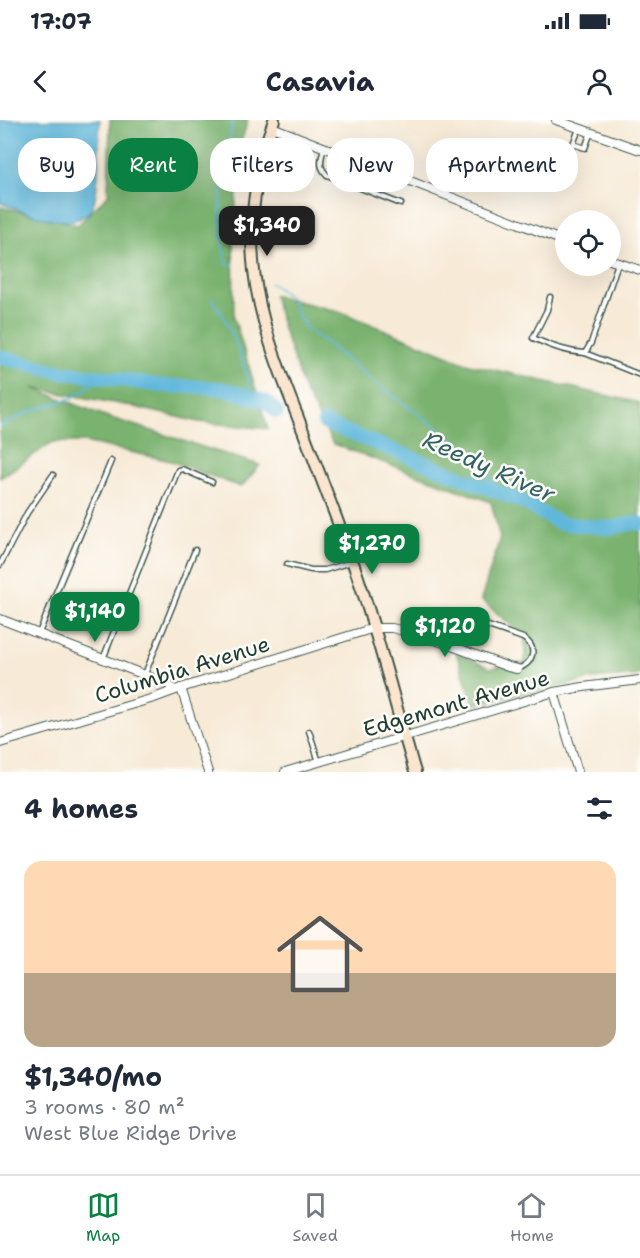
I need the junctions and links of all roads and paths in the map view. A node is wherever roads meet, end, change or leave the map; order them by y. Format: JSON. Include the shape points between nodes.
{"nodes":[{"id":1,"x":556,"y":120,"type":"edge"},
{"id":2,"x":273,"y":123,"type":"edge"},
{"id":3,"x":579,"y":128,"type":"junction"},
{"id":4,"x":591,"y":132,"type":"junction"},
{"id":5,"x":325,"y":147,"type":"junction"},
{"id":6,"x":640,"y":150,"type":"edge"},
{"id":7,"x":401,"y":204,"type":"dead end"},
{"id":8,"x":555,"y":238,"type":"edge"},
{"id":9,"x":621,"y":263,"type":"edge"},
{"id":10,"x":640,"y":270,"type":"edge"},
{"id":11,"x":610,"y":276,"type":"edge"},
{"id":12,"x":550,"y":297,"type":"dead end"},
{"id":13,"x":585,"y":353,"type":"junction"},
{"id":14,"x":640,"y":375,"type":"edge"},
{"id":15,"x":111,"y":461,"type":"dead end"},
{"id":16,"x":52,"y":475,"type":"dead end"},
{"id":17,"x":212,"y":482,"type":"dead end"},
{"id":18,"x":195,"y":550,"type":"dead end"},
{"id":19,"x":352,"y":562,"type":"junction"},
{"id":20,"x":287,"y":564,"type":"dead end"},
{"id":21,"x":0,"y":565,"type":"edge"},
{"id":22,"x":0,"y":619,"type":"edge"},
{"id":23,"x":374,"y":628,"type":"junction"},
{"id":24,"x":39,"y":634,"type":"junction"},
{"id":25,"x":441,"y":642,"type":"junction"},
{"id":26,"x":103,"y":660,"type":"junction"},
{"id":27,"x":517,"y":669,"type":"joint"},
{"id":28,"x":144,"y":675,"type":"junction"},
{"id":29,"x":640,"y":680,"type":"edge"},
{"id":30,"x":178,"y":689,"type":"junction"},
{"id":31,"x":554,"y":692,"type":"junction"},
{"id":32,"x":309,"y":731,"type":"dead end"},
{"id":33,"x":404,"y":736,"type":"junction"},
{"id":34,"x":0,"y":743,"type":"edge"},
{"id":35,"x":319,"y":762,"type":"junction"},
{"id":36,"x":208,"y":772,"type":"edge"},
{"id":37,"x":285,"y":772,"type":"edge"},
{"id":38,"x":415,"y":772,"type":"edge"},
{"id":39,"x":578,"y":772,"type":"edge"}],
"edges":[{"from":1,"to":3,"type":"street"},
{"from":2,"to":5,"type":"street"},
{"from":2,"to":19,"type":"main road","via":[[260,165],[254,207],[257,292],[287,391]]},
{"from":3,"to":4,"type":"street"},
{"from":3,"to":4,"type":"lane","via":[[573,144],[585,148]]},
{"from":4,"to":6,"type":"street"},
{"from":5,"to":7,"type":"lane","via":[[321,170],[327,176]]},
{"from":5,"to":8,"type":"street"},
{"from":9,"to":10,"type":"street"},
{"from":11,"to":13,"type":"lane"},
{"from":12,"to":13,"type":"lane","via":[[533,338],[558,349]]},
{"from":13,"to":14,"type":"lane"},
{"from":15,"to":24,"type":"lane"},
{"from":16,"to":21,"type":"lane"},
{"from":17,"to":26,"type":"lane","via":[[178,470]]},
{"from":18,"to":28,"type":"lane"},
{"from":19,"to":20,"type":"lane","via":[[325,570]]},
{"from":19,"to":23,"type":"main road"},
{"from":22,"to":24,"type":"street"},
{"from":23,"to":25,"type":"street","via":[[392,628]]},
{"from":23,"to":30,"type":"street","name":"Columbia Avenue"},
{"from":23,"to":33,"type":"main road"},
{"from":24,"to":26,"type":"street"},
{"from":25,"to":27,"type":"street"},
{"from":25,"to":27,"type":"lane","via":[[454,620],[462,617],[523,638],[533,650],[532,657]]},
{"from":26,"to":28,"type":"street"},
{"from":28,"to":30,"type":"street"},
{"from":29,"to":31,"type":"street","name":"Edgemont Avenue"},
{"from":30,"to":34,"type":"street","name":"Columbia Avenue"},
{"from":30,"to":36,"type":"street"},
{"from":31,"to":33,"type":"street","name":"Edgemont Avenue"},
{"from":31,"to":39,"type":"street"},
{"from":32,"to":35,"type":"lane"},
{"from":33,"to":35,"type":"street","name":"Edgemont Avenue"},
{"from":33,"to":38,"type":"main road"},
{"from":35,"to":37,"type":"street","name":"Edgemont Avenue"}]}
